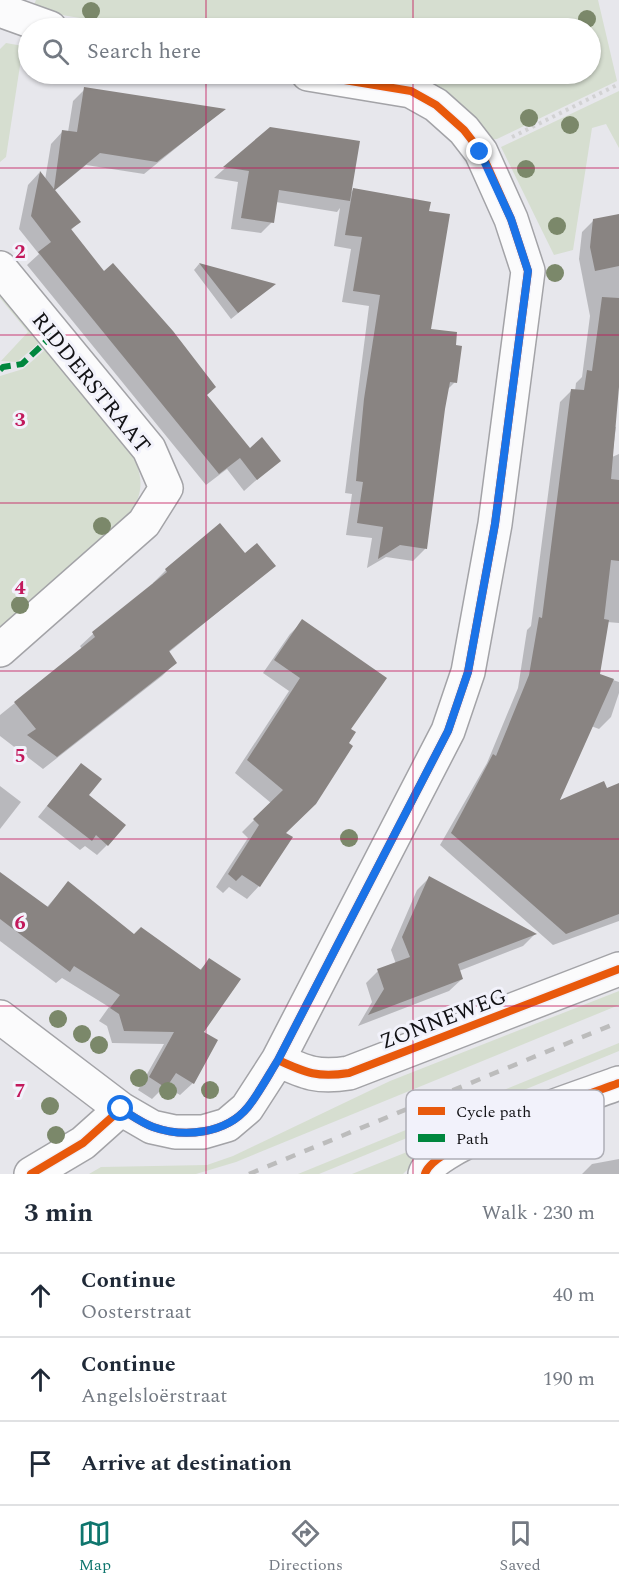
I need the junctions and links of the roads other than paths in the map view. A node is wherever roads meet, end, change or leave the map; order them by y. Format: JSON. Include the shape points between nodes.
{"nodes":[{"id":1,"x":0,"y":10,"type":"edge"},
{"id":2,"x":22,"y":18,"type":"edge"},
{"id":3,"x":369,"y":84,"type":"edge"},
{"id":4,"x":0,"y":268,"type":"edge"},
{"id":5,"x":0,"y":650,"type":"edge"},
{"id":6,"x":619,"y":969,"type":"edge"},
{"id":7,"x":0,"y":1017,"type":"edge"},
{"id":8,"x":278,"y":1060,"type":"junction"},
{"id":9,"x":619,"y":1083,"type":"edge"},
{"id":10,"x":600,"y":1090,"type":"edge"},
{"id":11,"x":121,"y":1109,"type":"junction"},
{"id":12,"x":436,"y":1159,"type":"edge"},
{"id":13,"x":31,"y":1174,"type":"edge"},
{"id":14,"x":425,"y":1174,"type":"edge"}],
"edges":[{"from":1,"to":2,"type":"street"},
{"from":3,"to":8,"type":"street","via":[[411,91],[436,105],[464,130],[480,152],[511,219],[528,271],[495,524],[468,672],[448,731]]},
{"from":4,"to":5,"type":"street","name":"RIDDERSTRAAT","via":[[148,449],[166,488],[144,523]]},
{"from":6,"to":8,"type":"street","name":"ZONNEWEG","via":[[349,1072],[326,1077],[304,1073]]},
{"from":7,"to":11,"type":"street"},
{"from":8,"to":11,"type":"street","via":[[247,1108],[227,1125],[203,1132],[175,1132],[152,1127]]},
{"from":9,"to":10,"type":"street"},
{"from":11,"to":13,"type":"street","via":[[83,1143]]},
{"from":12,"to":14,"type":"street"}]}
